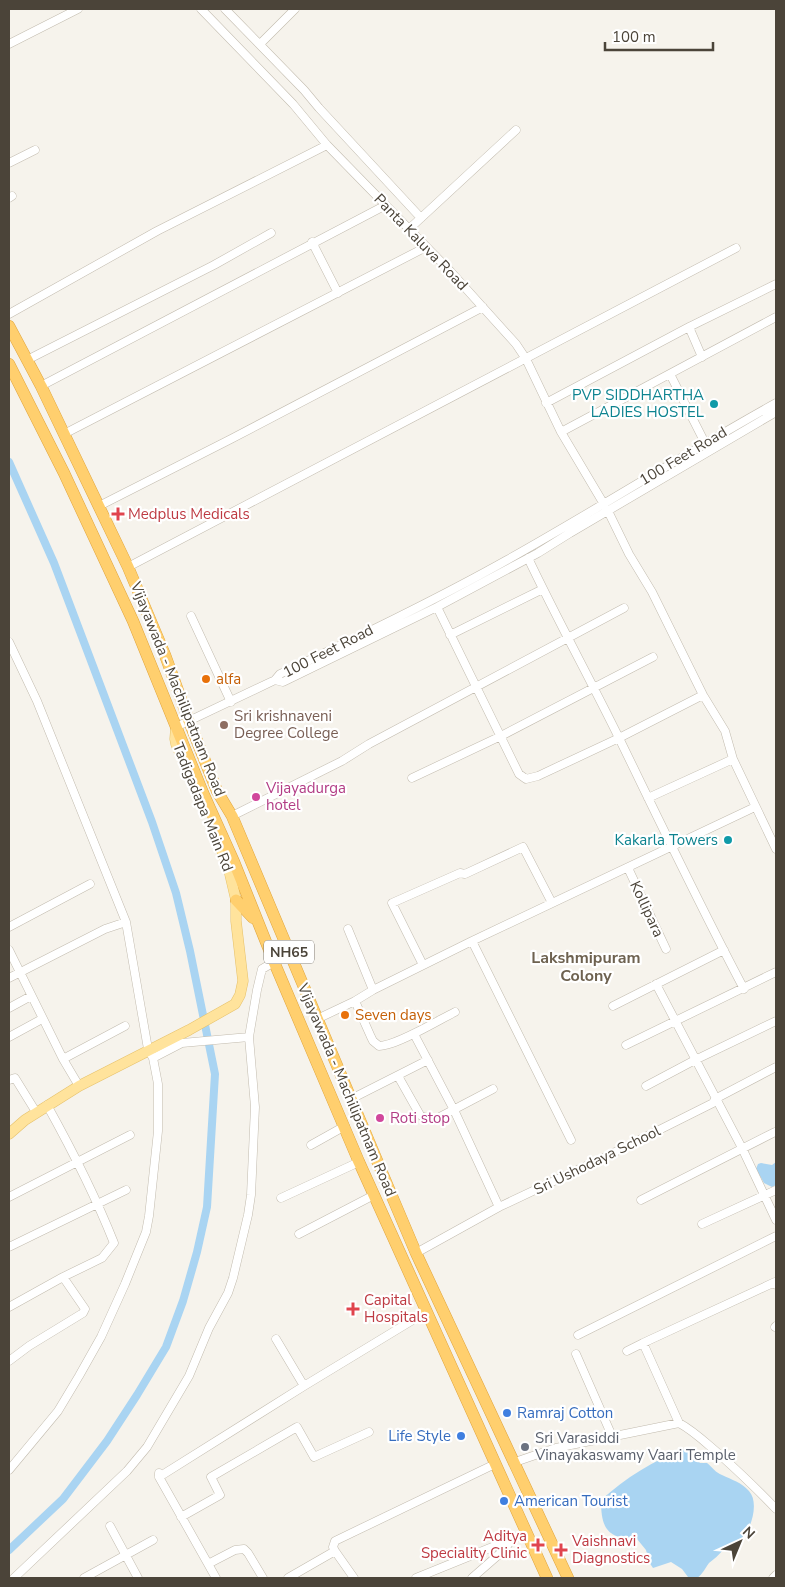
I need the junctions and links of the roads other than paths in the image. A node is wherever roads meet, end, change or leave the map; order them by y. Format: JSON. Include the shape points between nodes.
{"nodes":[{"id":1,"x":78,"y":9,"type":"edge"},
{"id":2,"x":201,"y":9,"type":"edge"},
{"id":3,"x":225,"y":9,"type":"edge"},
{"id":4,"x":294,"y":9,"type":"edge"},
{"id":5,"x":9,"y":44,"type":"edge"},
{"id":6,"x":260,"y":44,"type":"junction"},
{"id":7,"x":516,"y":130,"type":"dead end"},
{"id":8,"x":327,"y":145,"type":"junction"},
{"id":9,"x":35,"y":150,"type":"dead end"},
{"id":10,"x":9,"y":163,"type":"edge"},
{"id":11,"x":386,"y":205,"type":"junction"},
{"id":12,"x":421,"y":218,"type":"junction"},
{"id":13,"x":409,"y":229,"type":"junction"},
{"id":14,"x":271,"y":233,"type":"dead end"},
{"id":15,"x":312,"y":242,"type":"junction"},
{"id":16,"x":426,"y":247,"type":"junction"},
{"id":17,"x":736,"y":248,"type":"dead end"},
{"id":18,"x":776,"y":284,"type":"edge"},
{"id":19,"x":338,"y":293,"type":"junction"},
{"id":20,"x":482,"y":307,"type":"junction"},
{"id":21,"x":9,"y":314,"type":"edge"},
{"id":22,"x":776,"y":318,"type":"edge"},
{"id":23,"x":9,"y":326,"type":"edge"},
{"id":24,"x":689,"y":327,"type":"junction"},
{"id":25,"x":702,"y":357,"type":"junction"},
{"id":26,"x":526,"y":359,"type":"junction"},
{"id":27,"x":27,"y":360,"type":"junction"},
{"id":28,"x":9,"y":364,"type":"edge"},
{"id":29,"x":670,"y":374,"type":"junction"},
{"id":30,"x":41,"y":386,"type":"junction"},
{"id":31,"x":776,"y":402,"type":"edge"},
{"id":32,"x":546,"y":403,"type":"junction"},
{"id":33,"x":776,"y":412,"type":"edge"},
{"id":34,"x":561,"y":432,"type":"junction"},
{"id":35,"x":64,"y":434,"type":"junction"},
{"id":36,"x":705,"y":443,"type":"junction"},
{"id":37,"x":603,"y":503,"type":"junction"},
{"id":38,"x":99,"y":506,"type":"junction"},
{"id":39,"x":608,"y":511,"type":"junction"},
{"id":40,"x":528,"y":558,"type":"junction"},
{"id":41,"x":128,"y":567,"type":"junction"},
{"id":42,"x":543,"y":589,"type":"junction"},
{"id":43,"x":437,"y":607,"type":"junction"},
{"id":44,"x":624,"y":608,"type":"dead end"},
{"id":45,"x":190,"y":616,"type":"dead end"},
{"id":46,"x":450,"y":634,"type":"junction"},
{"id":47,"x":567,"y":639,"type":"junction"},
{"id":48,"x":9,"y":642,"type":"edge"},
{"id":49,"x":165,"y":655,"type":"junction"},
{"id":50,"x":653,"y":657,"type":"dead end"},
{"id":51,"x":149,"y":660,"type":"junction"},
{"id":52,"x":275,"y":680,"type":"junction"},
{"id":53,"x":476,"y":688,"type":"junction"},
{"id":54,"x":594,"y":689,"type":"junction"},
{"id":55,"x":703,"y":695,"type":"junction"},
{"id":56,"x":231,"y":702,"type":"junction"},
{"id":57,"x":189,"y":721,"type":"junction"},
{"id":58,"x":176,"y":727,"type":"junction"},
{"id":59,"x":501,"y":736,"type":"junction"},
{"id":60,"x":619,"y":738,"type":"junction"},
{"id":61,"x":733,"y":758,"type":"junction"},
{"id":62,"x":412,"y":778,"type":"dead end"},
{"id":63,"x":648,"y":798,"type":"junction"},
{"id":64,"x":755,"y":807,"type":"junction"},
{"id":65,"x":232,"y":816,"type":"junction"},
{"id":66,"x":671,"y":846,"type":"junction"},
{"id":67,"x":776,"y":849,"type":"edge"},
{"id":68,"x":628,"y":868,"type":"junction"},
{"id":69,"x":90,"y":884,"type":"dead end"},
{"id":70,"x":236,"y":900,"type":"junction"},
{"id":71,"x":552,"y":903,"type":"junction"},
{"id":72,"x":126,"y":922,"type":"junction"},
{"id":73,"x":9,"y":927,"type":"edge"},
{"id":74,"x":348,"y":929,"type":"dead end"},
{"id":75,"x":261,"y":930,"type":"junction"},
{"id":76,"x":472,"y":941,"type":"junction"},
{"id":77,"x":666,"y":949,"type":"dead end"},
{"id":78,"x":9,"y":950,"type":"edge"},
{"id":79,"x":724,"y":950,"type":"junction"},
{"id":80,"x":274,"y":962,"type":"junction"},
{"id":81,"x":423,"y":965,"type":"junction"},
{"id":82,"x":20,"y":972,"type":"junction"},
{"id":83,"x":776,"y":972,"type":"edge"},
{"id":84,"x":9,"y":978,"type":"edge"},
{"id":85,"x":656,"y":984,"type":"junction"},
{"id":86,"x":744,"y":989,"type":"junction"},
{"id":87,"x":373,"y":990,"type":"junction"},
{"id":88,"x":31,"y":996,"type":"junction"},
{"id":89,"x":355,"y":1001,"type":"junction"},
{"id":90,"x":613,"y":1006,"type":"dead end"},
{"id":91,"x":9,"y":1008,"type":"edge"},
{"id":92,"x":455,"y":1012,"type":"dead end"},
{"id":93,"x":42,"y":1019,"type":"junction"},
{"id":94,"x":317,"y":1019,"type":"junction"},
{"id":95,"x":776,"y":1021,"type":"edge"},
{"id":96,"x":677,"y":1022,"type":"junction"},
{"id":97,"x":126,"y":1026,"type":"dead end"},
{"id":98,"x":414,"y":1034,"type":"junction"},
{"id":99,"x":9,"y":1037,"type":"edge"},
{"id":100,"x":249,"y":1037,"type":"junction"},
{"id":101,"x":626,"y":1046,"type":"dead end"},
{"id":102,"x":151,"y":1054,"type":"junction"},
{"id":103,"x":63,"y":1059,"type":"junction"},
{"id":104,"x":428,"y":1060,"type":"junction"},
{"id":105,"x":695,"y":1060,"type":"junction"},
{"id":106,"x":776,"y":1067,"type":"edge"},
{"id":107,"x":398,"y":1076,"type":"junction"},
{"id":108,"x":9,"y":1080,"type":"edge"},
{"id":109,"x":79,"y":1086,"type":"junction"},
{"id":110,"x":646,"y":1086,"type":"dead end"},
{"id":111,"x":493,"y":1089,"type":"dead end"},
{"id":112,"x":351,"y":1099,"type":"junction"},
{"id":113,"x":715,"y":1099,"type":"junction"},
{"id":114,"x":47,"y":1105,"type":"junction"},
{"id":115,"x":454,"y":1110,"type":"junction"},
{"id":116,"x":36,"y":1112,"type":"junction"},
{"id":117,"x":345,"y":1126,"type":"junction"},
{"id":118,"x":775,"y":1132,"type":"dead end"},
{"id":119,"x":9,"y":1134,"type":"edge"},
{"id":120,"x":130,"y":1135,"type":"dead end"},
{"id":121,"x":571,"y":1140,"type":"dead end"},
{"id":122,"x":311,"y":1145,"type":"dead end"},
{"id":123,"x":742,"y":1148,"type":"junction"},
{"id":124,"x":78,"y":1162,"type":"junction"},
{"id":125,"x":359,"y":1162,"type":"junction"},
{"id":126,"x":126,"y":1190,"type":"dead end"},
{"id":127,"x":776,"y":1190,"type":"edge"},
{"id":128,"x":374,"y":1195,"type":"junction"},
{"id":129,"x":765,"y":1195,"type":"junction"},
{"id":130,"x":9,"y":1197,"type":"edge"},
{"id":131,"x":281,"y":1198,"type":"dead end"},
{"id":132,"x":641,"y":1200,"type":"dead end"},
{"id":133,"x":98,"y":1204,"type":"junction"},
{"id":134,"x":499,"y":1207,"type":"junction"},
{"id":135,"x":776,"y":1220,"type":"edge"},
{"id":136,"x":702,"y":1224,"type":"dead end"},
{"id":137,"x":300,"y":1234,"type":"dead end"},
{"id":138,"x":776,"y":1236,"type":"edge"},
{"id":139,"x":9,"y":1247,"type":"edge"},
{"id":140,"x":416,"y":1253,"type":"junction"},
{"id":141,"x":63,"y":1277,"type":"junction"},
{"id":142,"x":776,"y":1283,"type":"edge"},
{"id":143,"x":9,"y":1307,"type":"edge"},
{"id":144,"x":426,"y":1312,"type":"junction"},
{"id":145,"x":578,"y":1335,"type":"dead end"},
{"id":146,"x":276,"y":1339,"type":"dead end"},
{"id":147,"x":643,"y":1343,"type":"junction"},
{"id":148,"x":627,"y":1351,"type":"dead end"},
{"id":149,"x":576,"y":1354,"type":"dead end"},
{"id":150,"x":9,"y":1361,"type":"edge"},
{"id":151,"x":304,"y":1386,"type":"junction"},
{"id":152,"x":679,"y":1423,"type":"junction"},
{"id":153,"x":369,"y":1432,"type":"dead end"},
{"id":154,"x":612,"y":1436,"type":"junction"},
{"id":155,"x":514,"y":1462,"type":"junction"},
{"id":156,"x":495,"y":1464,"type":"junction"},
{"id":157,"x":9,"y":1470,"type":"edge"},
{"id":158,"x":776,"y":1509,"type":"edge"},
{"id":159,"x":181,"y":1517,"type":"junction"},
{"id":160,"x":110,"y":1526,"type":"dead end"},
{"id":161,"x":526,"y":1533,"type":"junction"},
{"id":162,"x":512,"y":1539,"type":"junction"},
{"id":163,"x":153,"y":1540,"type":"dead end"},
{"id":164,"x":335,"y":1551,"type":"junction"},
{"id":165,"x":126,"y":1555,"type":"junction"},
{"id":166,"x":208,"y":1564,"type":"junction"},
{"id":167,"x":776,"y":1574,"type":"edge"},
{"id":168,"x":14,"y":1578,"type":"edge"},
{"id":169,"x":84,"y":1578,"type":"edge"},
{"id":170,"x":138,"y":1578,"type":"edge"},
{"id":171,"x":216,"y":1578,"type":"edge"},
{"id":172,"x":263,"y":1578,"type":"edge"},
{"id":173,"x":288,"y":1578,"type":"edge"},
{"id":174,"x":354,"y":1578,"type":"edge"},
{"id":175,"x":417,"y":1578,"type":"edge"},
{"id":176,"x":472,"y":1578,"type":"edge"},
{"id":177,"x":547,"y":1578,"type":"edge"},
{"id":178,"x":568,"y":1578,"type":"edge"},
{"id":179,"x":773,"y":1578,"type":"edge"}],
"edges":[{"from":1,"to":5,"type":"street"},
{"from":2,"to":8,"type":"street","name":"Panta Kaluva Road","via":[[293,104]]},
{"from":3,"to":6,"type":"street"},
{"from":4,"to":6,"type":"street"},
{"from":6,"to":12,"type":"street"},
{"from":7,"to":12,"type":"street"},
{"from":8,"to":11,"type":"street","name":"Panta Kaluva Road"},
{"from":8,"to":21,"type":"street","via":[[156,231]]},
{"from":9,"to":10,"type":"street"},
{"from":11,"to":13,"type":"street","name":"Panta Kaluva Road"},
{"from":11,"to":15,"type":"street"},
{"from":12,"to":13,"type":"street"},
{"from":13,"to":16,"type":"street","name":"Panta Kaluva Road"},
{"from":14,"to":27,"type":"street"},
{"from":15,"to":19,"type":"street"},
{"from":15,"to":30,"type":"street"},
{"from":16,"to":19,"type":"street"},
{"from":16,"to":20,"type":"street","name":"Panta Kaluva Road"},
{"from":17,"to":26,"type":"street"},
{"from":18,"to":24,"type":"street"},
{"from":19,"to":35,"type":"street"},
{"from":20,"to":26,"type":"street","name":"Panta Kaluva Road"},
{"from":20,"to":38,"type":"street"},
{"from":22,"to":25,"type":"street"},
{"from":23,"to":27,"type":"highway","name":"Vijayawada - Machilipatnam Road","number":"NH65"},
{"from":24,"to":25,"type":"street"},
{"from":24,"to":32,"type":"street"},
{"from":25,"to":29,"type":"street"},
{"from":26,"to":32,"type":"street","name":"Panta Kaluva Road"},
{"from":26,"to":41,"type":"street"},
{"from":27,"to":30,"type":"highway","name":"Vijayawada - Machilipatnam Road","number":"NH65"},
{"from":28,"to":51,"type":"highway","name":"Vijayawada - Machilipatnam Road","number":"NH65","via":[[100,548]]},
{"from":29,"to":34,"type":"street"},
{"from":29,"to":36,"type":"street"},
{"from":30,"to":35,"type":"highway","name":"Vijayawada - Machilipatnam Road","number":"NH65"},
{"from":31,"to":36,"type":"street","name":"100 Feet Road"},
{"from":32,"to":34,"type":"street","name":"Panta Kaluva Road"},
{"from":33,"to":39,"type":"street","name":"100 Feet Road"},
{"from":34,"to":37,"type":"street","name":"Panta Kaluva Road"},
{"from":35,"to":38,"type":"highway","name":"Vijayawada - Machilipatnam Road","number":"NH65"},
{"from":36,"to":37,"type":"street","name":"100 Feet Road"},
{"from":37,"to":39,"type":"street","name":"Panta Kaluva Road"},
{"from":37,"to":52,"type":"street","name":"100 Feet Road","via":[[505,561],[280,674]]},
{"from":38,"to":41,"type":"highway","name":"Vijayawada - Machilipatnam Road","number":"NH65"},
{"from":39,"to":40,"type":"street","name":"100 Feet Road"},
{"from":39,"to":55,"type":"street","name":"Panta Kaluva Road"},
{"from":40,"to":42,"type":"street"},
{"from":40,"to":43,"type":"street","name":"100 Feet Road"},
{"from":41,"to":49,"type":"highway","name":"Vijayawada - Machilipatnam Road","number":"NH65"},
{"from":42,"to":46,"type":"street"},
{"from":42,"to":47,"type":"street"},
{"from":43,"to":46,"type":"street"},
{"from":43,"to":52,"type":"street","name":"100 Feet Road","via":[[283,682]]},
{"from":44,"to":47,"type":"street"},
{"from":45,"to":56,"type":"street"},
{"from":46,"to":53,"type":"street"},
{"from":47,"to":53,"type":"street"},
{"from":47,"to":54,"type":"street"},
{"from":48,"to":72,"type":"street","via":[[37,701]]},
{"from":49,"to":51,"type":"highway"},
{"from":49,"to":57,"type":"highway","name":"Vijayawada - Machilipatnam Road","number":"NH65"},
{"from":50,"to":54,"type":"street"},
{"from":51,"to":58,"type":"highway","name":"Vijayawada - Machilipatnam Road","number":"NH65"},
{"from":52,"to":56,"type":"street"},
{"from":53,"to":59,"type":"street"},
{"from":53,"to":65,"type":"street"},
{"from":54,"to":59,"type":"street"},
{"from":54,"to":60,"type":"street"},
{"from":55,"to":60,"type":"street"},
{"from":55,"to":61,"type":"street","name":"Panta Kaluva Road","via":[[725,731]]},
{"from":56,"to":57,"type":"street"},
{"from":57,"to":58,"type":"street"},
{"from":57,"to":65,"type":"highway","name":"Vijayawada - Machilipatnam Road","number":"NH65","via":[[217,791]]},
{"from":58,"to":70,"type":"main road","name":"Tadigadapa Main Rd","via":[[176,744],[219,841]]},
{"from":58,"to":75,"type":"highway","name":"Vijayawada - Machilipatnam Road","number":"NH65"},
{"from":59,"to":60,"type":"street","via":[[519,774],[526,779]]},
{"from":59,"to":62,"type":"street"},
{"from":60,"to":63,"type":"street"},
{"from":61,"to":63,"type":"street"},
{"from":61,"to":64,"type":"street","name":"Panta Kaluva Road"},
{"from":63,"to":66,"type":"street"},
{"from":64,"to":66,"type":"street"},
{"from":64,"to":67,"type":"street","name":"Panta Kaluva Road"},
{"from":65,"to":94,"type":"highway","name":"Vijayawada - Machilipatnam Road","number":"NH65"},
{"from":66,"to":68,"type":"street"},
{"from":66,"to":79,"type":"street"},
{"from":68,"to":71,"type":"street"},
{"from":68,"to":77,"type":"street","name":"Kollipara"},
{"from":69,"to":73,"type":"street"},
{"from":70,"to":75,"type":"highway","via":[[253,916]]},
{"from":70,"to":102,"type":"main road","name":"Tadigadapa Main Rd","via":[[243,982],[240,995],[235,1004],[162,1043]]},
{"from":71,"to":76,"type":"street"},
{"from":71,"to":81,"type":"street","via":[[523,847],[392,903]]},
{"from":72,"to":82,"type":"street","via":[[89,936]]},
{"from":72,"to":102,"type":"street"},
{"from":74,"to":87,"type":"street"},
{"from":75,"to":80,"type":"highway","name":"Vijayawada - Machilipatnam Road","number":"NH65"},
{"from":76,"to":81,"type":"street"},
{"from":76,"to":121,"type":"street"},
{"from":78,"to":82,"type":"street"},
{"from":79,"to":85,"type":"street"},
{"from":79,"to":86,"type":"street"},
{"from":80,"to":100,"type":"street","via":[[262,969]]},
{"from":80,"to":117,"type":"highway","name":"Vijayawada - Machilipatnam Road","number":"NH65"},
{"from":81,"to":87,"type":"street"},
{"from":82,"to":84,"type":"street"},
{"from":82,"to":88,"type":"street"},
{"from":83,"to":86,"type":"street"},
{"from":85,"to":90,"type":"street"},
{"from":85,"to":96,"type":"street"},
{"from":86,"to":96,"type":"street"},
{"from":87,"to":89,"type":"street"},
{"from":88,"to":91,"type":"street"},
{"from":88,"to":93,"type":"street"},
{"from":89,"to":94,"type":"street"},
{"from":89,"to":98,"type":"street","via":[[373,1041],[379,1046]]},
{"from":92,"to":98,"type":"street"},
{"from":93,"to":99,"type":"street"},
{"from":93,"to":103,"type":"street"},
{"from":94,"to":112,"type":"highway","name":"Vijayawada - Machilipatnam Road","number":"NH65"},
{"from":95,"to":105,"type":"street"},
{"from":96,"to":101,"type":"street"},
{"from":96,"to":105,"type":"street"},
{"from":97,"to":103,"type":"street"},
{"from":98,"to":104,"type":"street"},
{"from":100,"to":102,"type":"street","via":[[182,1043]]},
{"from":100,"to":168,"type":"street","via":[[255,1107],[251,1195],[228,1293],[189,1376],[147,1446],[126,1471]]},
{"from":102,"to":109,"type":"main road"},
{"from":102,"to":157,"type":"street","via":[[158,1084],[158,1131],[146,1232],[102,1337],[58,1411]]},
{"from":103,"to":109,"type":"street"},
{"from":104,"to":107,"type":"street"},
{"from":104,"to":115,"type":"street"},
{"from":105,"to":110,"type":"street"},
{"from":105,"to":113,"type":"street"},
{"from":106,"to":113,"type":"street","name":"Sri Ushodaya School"},
{"from":107,"to":112,"type":"street"},
{"from":107,"to":115,"type":"street","via":[[423,1118],[434,1120]]},
{"from":108,"to":116,"type":"street","via":[[15,1078]]},
{"from":109,"to":114,"type":"main road"},
{"from":111,"to":115,"type":"street"},
{"from":112,"to":140,"type":"highway","name":"Vijayawada - Machilipatnam Road","number":"NH65"},
{"from":113,"to":123,"type":"street"},
{"from":113,"to":134,"type":"street","name":"Sri Ushodaya School","via":[[696,1112]]},
{"from":114,"to":116,"type":"main road"},
{"from":114,"to":124,"type":"street"},
{"from":115,"to":134,"type":"street"},
{"from":116,"to":119,"type":"main road"},
{"from":117,"to":122,"type":"street"},
{"from":117,"to":125,"type":"highway","name":"Vijayawada - Machilipatnam Road","number":"NH65"},
{"from":118,"to":123,"type":"street"},
{"from":120,"to":124,"type":"street"},
{"from":123,"to":129,"type":"street"},
{"from":123,"to":132,"type":"street"},
{"from":124,"to":130,"type":"street"},
{"from":124,"to":133,"type":"street"},
{"from":125,"to":128,"type":"highway","name":"Vijayawada - Machilipatnam Road","number":"NH65"},
{"from":125,"to":131,"type":"street"},
{"from":126,"to":133,"type":"street"},
{"from":127,"to":129,"type":"street"},
{"from":128,"to":137,"type":"street"},
{"from":128,"to":144,"type":"highway","name":"Vijayawada - Machilipatnam Road","number":"NH65"},
{"from":129,"to":135,"type":"street"},
{"from":129,"to":136,"type":"street"},
{"from":133,"to":139,"type":"street"},
{"from":133,"to":141,"type":"street","via":[[114,1242],[102,1258]]},
{"from":134,"to":140,"type":"street","name":"Sri Ushodaya School"},
{"from":138,"to":145,"type":"street"},
{"from":140,"to":155,"type":"highway","name":"Vijayawada - Machilipatnam Road","number":"NH65"},
{"from":141,"to":143,"type":"street"},
{"from":141,"to":150,"type":"street","via":[[85,1309],[83,1313]]},
{"from":142,"to":147,"type":"street"},
{"from":144,"to":151,"type":"street"},
{"from":144,"to":156,"type":"highway","name":"Vijayawada - Machilipatnam Road","number":"NH65"},
{"from":146,"to":151,"type":"street"},
{"from":147,"to":148,"type":"street"},
{"from":147,"to":152,"type":"street"},
{"from":149,"to":154,"type":"street"},
{"from":151,"to":159,"type":"street","via":[[159,1475]]},
{"from":152,"to":154,"type":"street"},
{"from":152,"to":158,"type":"street","via":[[704,1441]]},
{"from":153,"to":159,"type":"street","via":[[314,1457],[297,1427],[211,1478],[220,1495]]},
{"from":154,"to":155,"type":"street","via":[[556,1448]]},
{"from":155,"to":178,"type":"highway","name":"Vijayawada - Machilipatnam Road","number":"NH65"},
{"from":156,"to":161,"type":"highway","name":"Vijayawada - Machilipatnam Road","number":"NH65"},
{"from":156,"to":164,"type":"street","via":[[340,1537],[333,1544]]},
{"from":159,"to":166,"type":"street"},
{"from":160,"to":165,"type":"street"},
{"from":161,"to":162,"type":"street"},
{"from":161,"to":177,"type":"highway","name":"Vijayawada - Machilipatnam Road","number":"NH65"},
{"from":162,"to":175,"type":"street"},
{"from":162,"to":176,"type":"street"},
{"from":163,"to":165,"type":"street"},
{"from":164,"to":173,"type":"street"},
{"from":164,"to":174,"type":"street"},
{"from":165,"to":169,"type":"street"},
{"from":165,"to":170,"type":"street"},
{"from":166,"to":171,"type":"street"},
{"from":166,"to":172,"type":"street","via":[[235,1550],[244,1549]]},
{"from":167,"to":179,"type":"street"}]}
